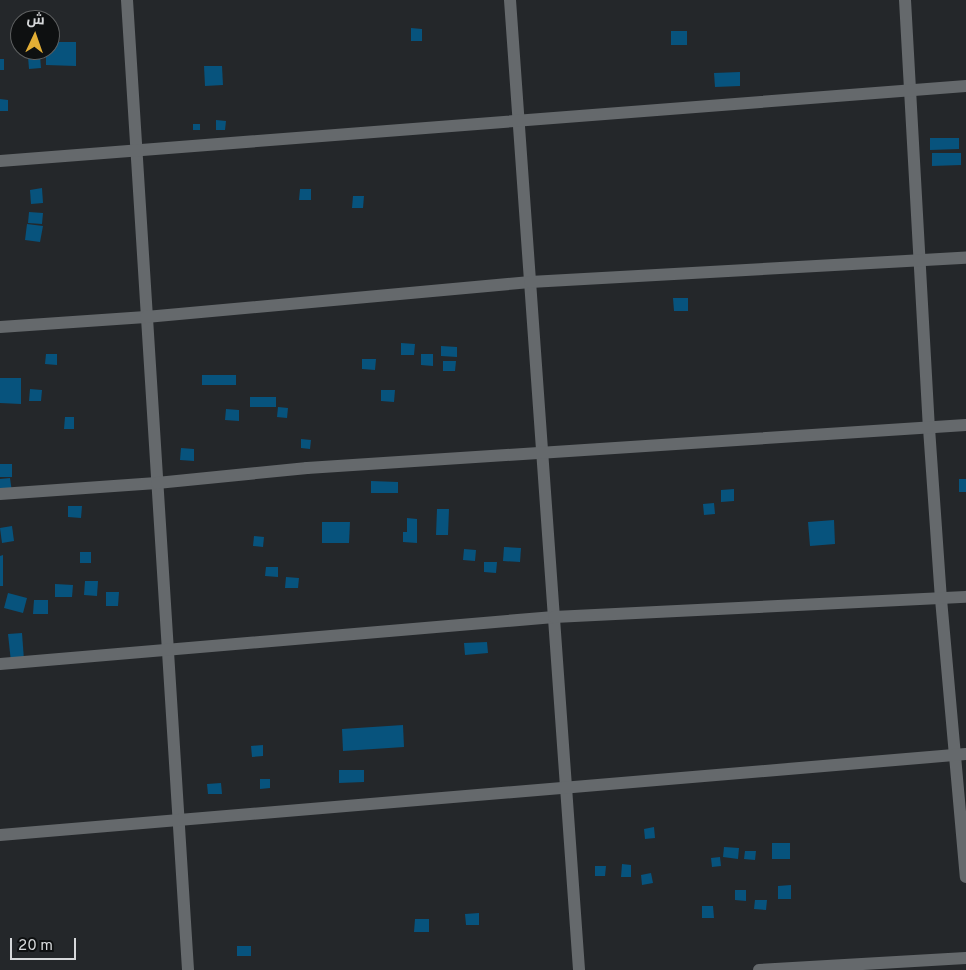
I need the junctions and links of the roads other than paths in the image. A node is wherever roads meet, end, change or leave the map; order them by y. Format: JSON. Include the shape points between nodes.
{"nodes":[{"id":1,"x":127,"y":0,"type":"edge"},
{"id":2,"x":510,"y":0,"type":"edge"},
{"id":3,"x":904,"y":0,"type":"edge"},
{"id":4,"x":966,"y":86,"type":"edge"},
{"id":5,"x":910,"y":91,"type":"junction"},
{"id":6,"x":519,"y":122,"type":"junction"},
{"id":7,"x":135,"y":150,"type":"junction"},
{"id":8,"x":0,"y":162,"type":"edge"},
{"id":9,"x":966,"y":258,"type":"edge"},
{"id":10,"x":919,"y":260,"type":"junction"},
{"id":11,"x":530,"y":282,"type":"junction"},
{"id":12,"x":146,"y":318,"type":"junction"},
{"id":13,"x":0,"y":328,"type":"edge"},
{"id":14,"x":966,"y":425,"type":"edge"},
{"id":15,"x":929,"y":428,"type":"junction"},
{"id":16,"x":542,"y":451,"type":"junction"},
{"id":17,"x":157,"y":482,"type":"junction"},
{"id":18,"x":0,"y":494,"type":"edge"},
{"id":19,"x":966,"y":597,"type":"edge"},
{"id":20,"x":941,"y":599,"type":"junction"},
{"id":21,"x":554,"y":618,"type":"junction"},
{"id":22,"x":168,"y":651,"type":"junction"},
{"id":23,"x":0,"y":664,"type":"edge"},
{"id":24,"x":961,"y":755,"type":"edge"},
{"id":25,"x":566,"y":787,"type":"junction"},
{"id":26,"x":178,"y":819,"type":"junction"},
{"id":27,"x":0,"y":835,"type":"edge"},
{"id":28,"x":966,"y":877,"type":"edge"},
{"id":29,"x":966,"y":958,"type":"edge"},
{"id":30,"x":188,"y":970,"type":"edge"},
{"id":31,"x":579,"y":970,"type":"edge"},
{"id":32,"x":759,"y":970,"type":"edge"}],
"edges":[{"from":1,"to":7,"type":"street"},
{"from":2,"to":6,"type":"street"},
{"from":3,"to":5,"type":"street"},
{"from":4,"to":5,"type":"street"},
{"from":5,"to":6,"type":"street"},
{"from":5,"to":10,"type":"street"},
{"from":6,"to":7,"type":"street"},
{"from":6,"to":11,"type":"street"},
{"from":7,"to":8,"type":"street"},
{"from":7,"to":12,"type":"street"},
{"from":9,"to":10,"type":"street"},
{"from":10,"to":11,"type":"street"},
{"from":10,"to":15,"type":"street"},
{"from":11,"to":12,"type":"street"},
{"from":11,"to":16,"type":"street"},
{"from":12,"to":13,"type":"street"},
{"from":12,"to":17,"type":"street"},
{"from":14,"to":15,"type":"street"},
{"from":15,"to":16,"type":"street"},
{"from":15,"to":20,"type":"street"},
{"from":16,"to":17,"type":"street"},
{"from":16,"to":21,"type":"street"},
{"from":17,"to":18,"type":"street"},
{"from":17,"to":22,"type":"street"},
{"from":19,"to":20,"type":"street"},
{"from":20,"to":21,"type":"street"},
{"from":20,"to":24,"type":"street"},
{"from":21,"to":22,"type":"street"},
{"from":21,"to":25,"type":"street"},
{"from":22,"to":23,"type":"street"},
{"from":22,"to":26,"type":"street"},
{"from":24,"to":25,"type":"street"},
{"from":24,"to":28,"type":"street"},
{"from":25,"to":26,"type":"street"},
{"from":25,"to":31,"type":"street"},
{"from":26,"to":27,"type":"street"},
{"from":26,"to":30,"type":"street"},
{"from":29,"to":32,"type":"street"}]}
